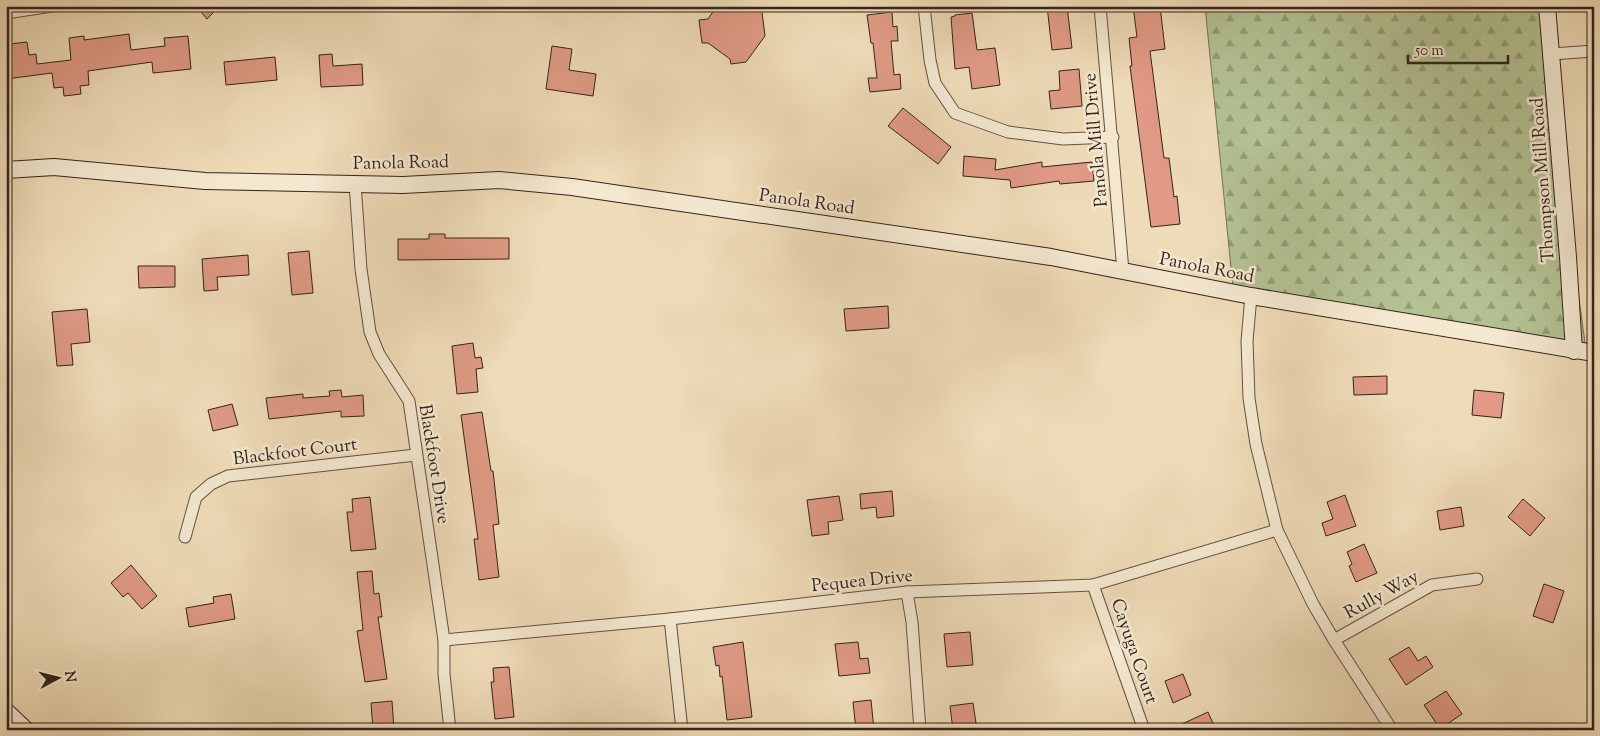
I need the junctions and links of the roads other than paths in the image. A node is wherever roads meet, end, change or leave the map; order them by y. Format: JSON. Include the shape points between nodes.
{"nodes":[{"id":1,"x":52,"y":6,"type":"edge"},
{"id":2,"x":924,"y":6,"type":"edge"},
{"id":3,"x":1100,"y":6,"type":"edge"},
{"id":4,"x":1547,"y":6,"type":"edge"},
{"id":5,"x":6,"y":13,"type":"edge"},
{"id":6,"x":1594,"y":50,"type":"edge"},
{"id":7,"x":1552,"y":54,"type":"junction"},
{"id":8,"x":1112,"y":137,"type":"junction"},
{"id":9,"x":6,"y":170,"type":"edge"},
{"id":10,"x":355,"y":183,"type":"junction"},
{"id":11,"x":1123,"y":271,"type":"junction"},
{"id":12,"x":1251,"y":296,"type":"junction"},
{"id":13,"x":1574,"y":351,"type":"junction"},
{"id":14,"x":1594,"y":353,"type":"edge"},
{"id":15,"x":416,"y":455,"type":"junction"},
{"id":16,"x":1277,"y":530,"type":"junction"},
{"id":17,"x":185,"y":537,"type":"dead end"},
{"id":18,"x":1477,"y":579,"type":"dead end"},
{"id":19,"x":1093,"y":585,"type":"junction"},
{"id":20,"x":907,"y":592,"type":"junction"},
{"id":21,"x":670,"y":619,"type":"junction"},
{"id":22,"x":444,"y":640,"type":"junction"},
{"id":23,"x":1334,"y":640,"type":"junction"},
{"id":24,"x":6,"y":711,"type":"edge"},
{"id":25,"x":26,"y":730,"type":"edge"},
{"id":26,"x":450,"y":730,"type":"edge"},
{"id":27,"x":682,"y":730,"type":"edge"},
{"id":28,"x":920,"y":730,"type":"edge"},
{"id":29,"x":1144,"y":730,"type":"edge"},
{"id":30,"x":1392,"y":730,"type":"edge"}],
"edges":[{"from":1,"to":5,"type":"street"},
{"from":2,"to":8,"type":"street","via":[[935,83],[955,113],[1008,132],[1063,138]]},
{"from":3,"to":8,"type":"street","name":"Panola Mill Drive"},
{"from":4,"to":7,"type":"main road","name":"Thompson Mill Road"},
{"from":6,"to":7,"type":"street"},
{"from":7,"to":13,"type":"main road","name":"Thompson Mill Road"},
{"from":8,"to":11,"type":"street","name":"Panola Mill Drive"},
{"from":9,"to":10,"type":"main road","name":"Panola Road","via":[[54,167],[205,181]]},
{"from":10,"to":11,"type":"main road","name":"Panola Road","via":[[499,180],[572,187],[1051,257]]},
{"from":10,"to":15,"type":"street","name":"Blackfoot Drive","via":[[360,269],[370,332],[408,401]]},
{"from":11,"to":12,"type":"main road","name":"Panola Road"},
{"from":12,"to":13,"type":"main road","name":"Panola Road"},
{"from":12,"to":16,"type":"street","via":[[1247,341],[1249,398],[1256,444]]},
{"from":13,"to":14,"type":"main road","name":"Panola Road"},
{"from":15,"to":17,"type":"street","name":"Blackfoot Court","via":[[228,476],[210,484],[196,497]]},
{"from":15,"to":22,"type":"street","name":"Blackfoot Drive"},
{"from":16,"to":19,"type":"street","name":"Pequea Drive"},
{"from":16,"to":23,"type":"street"},
{"from":18,"to":23,"type":"street","name":"Rully Way","via":[[1432,585]]},
{"from":19,"to":20,"type":"street","name":"Pequea Drive"},
{"from":19,"to":29,"type":"street","name":"Cayuga Court"},
{"from":20,"to":21,"type":"street","name":"Pequea Drive"},
{"from":20,"to":28,"type":"street"},
{"from":21,"to":22,"type":"street","name":"Pequea Drive"},
{"from":21,"to":27,"type":"street"},
{"from":22,"to":26,"type":"street","name":"Blackfoot Drive"},
{"from":23,"to":30,"type":"street"},
{"from":24,"to":25,"type":"main road"}]}
